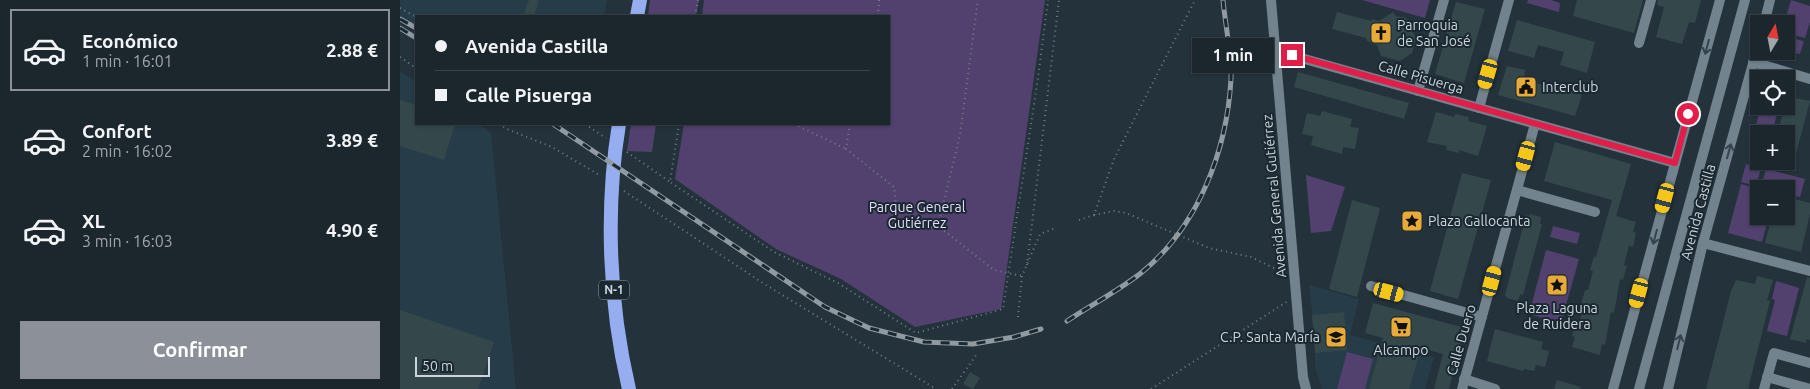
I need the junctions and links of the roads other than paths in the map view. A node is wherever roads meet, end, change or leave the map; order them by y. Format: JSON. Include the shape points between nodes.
{"nodes":[{"id":1,"x":640,"y":0,"type":"edge"},
{"id":2,"x":1271,"y":0,"type":"edge"},
{"id":3,"x":1444,"y":0,"type":"edge"},
{"id":4,"x":1509,"y":0,"type":"edge"},
{"id":5,"x":1651,"y":0,"type":"edge"},
{"id":6,"x":1720,"y":0,"type":"edge"},
{"id":7,"x":1745,"y":0,"type":"edge"},
{"id":8,"x":1752,"y":0,"type":"edge"},
{"id":9,"x":1770,"y":0,"type":"edge"},
{"id":10,"x":637,"y":15,"type":"edge"},
{"id":11,"x":1741,"y":15,"type":"junction"},
{"id":12,"x":1766,"y":15,"type":"edge"},
{"id":13,"x":1639,"y":43,"type":"dead end"},
{"id":14,"x":1276,"y":51,"type":"junction"},
{"id":15,"x":1754,"y":62,"type":"joint"},
{"id":16,"x":1810,"y":79,"type":"edge"},
{"id":17,"x":1418,"y":90,"type":"junction"},
{"id":18,"x":1479,"y":108,"type":"junction"},
{"id":19,"x":1535,"y":124,"type":"junction"},
{"id":20,"x":619,"y":125,"type":"edge"},
{"id":21,"x":1675,"y":163,"type":"junction"},
{"id":22,"x":1516,"y":190,"type":"junction"},
{"id":23,"x":1595,"y":212,"type":"dead end"},
{"id":24,"x":1704,"y":243,"type":"junction"},
{"id":25,"x":1810,"y":271,"type":"edge"},
{"id":26,"x":1371,"y":286,"type":"dead end"},
{"id":27,"x":1482,"y":317,"type":"junction"},
{"id":28,"x":1810,"y":363,"type":"edge"},
{"id":29,"x":1767,"y":377,"type":"junction"},
{"id":30,"x":1463,"y":384,"type":"edge"},
{"id":31,"x":629,"y":389,"type":"edge"},
{"id":32,"x":1306,"y":389,"type":"edge"},
{"id":33,"x":1495,"y":389,"type":"edge"},
{"id":34,"x":1613,"y":389,"type":"edge"},
{"id":35,"x":1639,"y":389,"type":"edge"},
{"id":36,"x":1668,"y":389,"type":"edge"},
{"id":37,"x":1764,"y":389,"type":"edge"},
{"id":38,"x":1810,"y":389,"type":"edge"}],
"edges":[{"from":1,"to":10,"type":"highway"},
{"from":2,"to":14,"type":"street","name":"Avenida General Gutiérrez"},
{"from":3,"to":17,"type":"street"},
{"from":4,"to":18,"type":"street"},
{"from":5,"to":13,"type":"street"},
{"from":6,"to":21,"type":"street","one_way":true},
{"from":7,"to":11,"type":"street","name":"Avenida Castilla"},
{"from":8,"to":11,"type":"street","name":"Avenida Castilla"},
{"from":9,"to":12,"type":"street"},
{"from":11,"to":35,"type":"street","name":"Avenida Castilla"},
{"from":14,"to":17,"type":"street","name":"Calle Pisuerga"},
{"from":14,"to":32,"type":"street","name":"Avenida General Gutiérrez"},
{"from":15,"to":16,"type":"street"},
{"from":24,"to":15,"type":"street","name":"Avenida Castilla","one_way":true},
{"from":17,"to":18,"type":"street","name":"Calle Pisuerga"},
{"from":18,"to":19,"type":"street","name":"Calle Pisuerga"},
{"from":19,"to":21,"type":"street","name":"Calle Pisuerga"},
{"from":19,"to":22,"type":"street","name":"Calle Duero"},
{"from":20,"to":31,"type":"highway","number":"N-1","via":[[614,187],[613,288],[620,354]]},
{"from":21,"to":34,"type":"street","one_way":true},
{"from":22,"to":23,"type":"street"},
{"from":22,"to":27,"type":"street","name":"Calle Duero"},
{"from":24,"to":25,"type":"street"},
{"from":36,"to":24,"type":"street","name":"Avenida Castilla","one_way":true},
{"from":26,"to":27,"type":"street"},
{"from":27,"to":30,"type":"street","name":"Calle Duero"},
{"from":28,"to":29,"type":"street","via":[[1774,353]]},
{"from":29,"to":37,"type":"street"},
{"from":29,"to":38,"type":"street"},
{"from":30,"to":33,"type":"street"}]}
